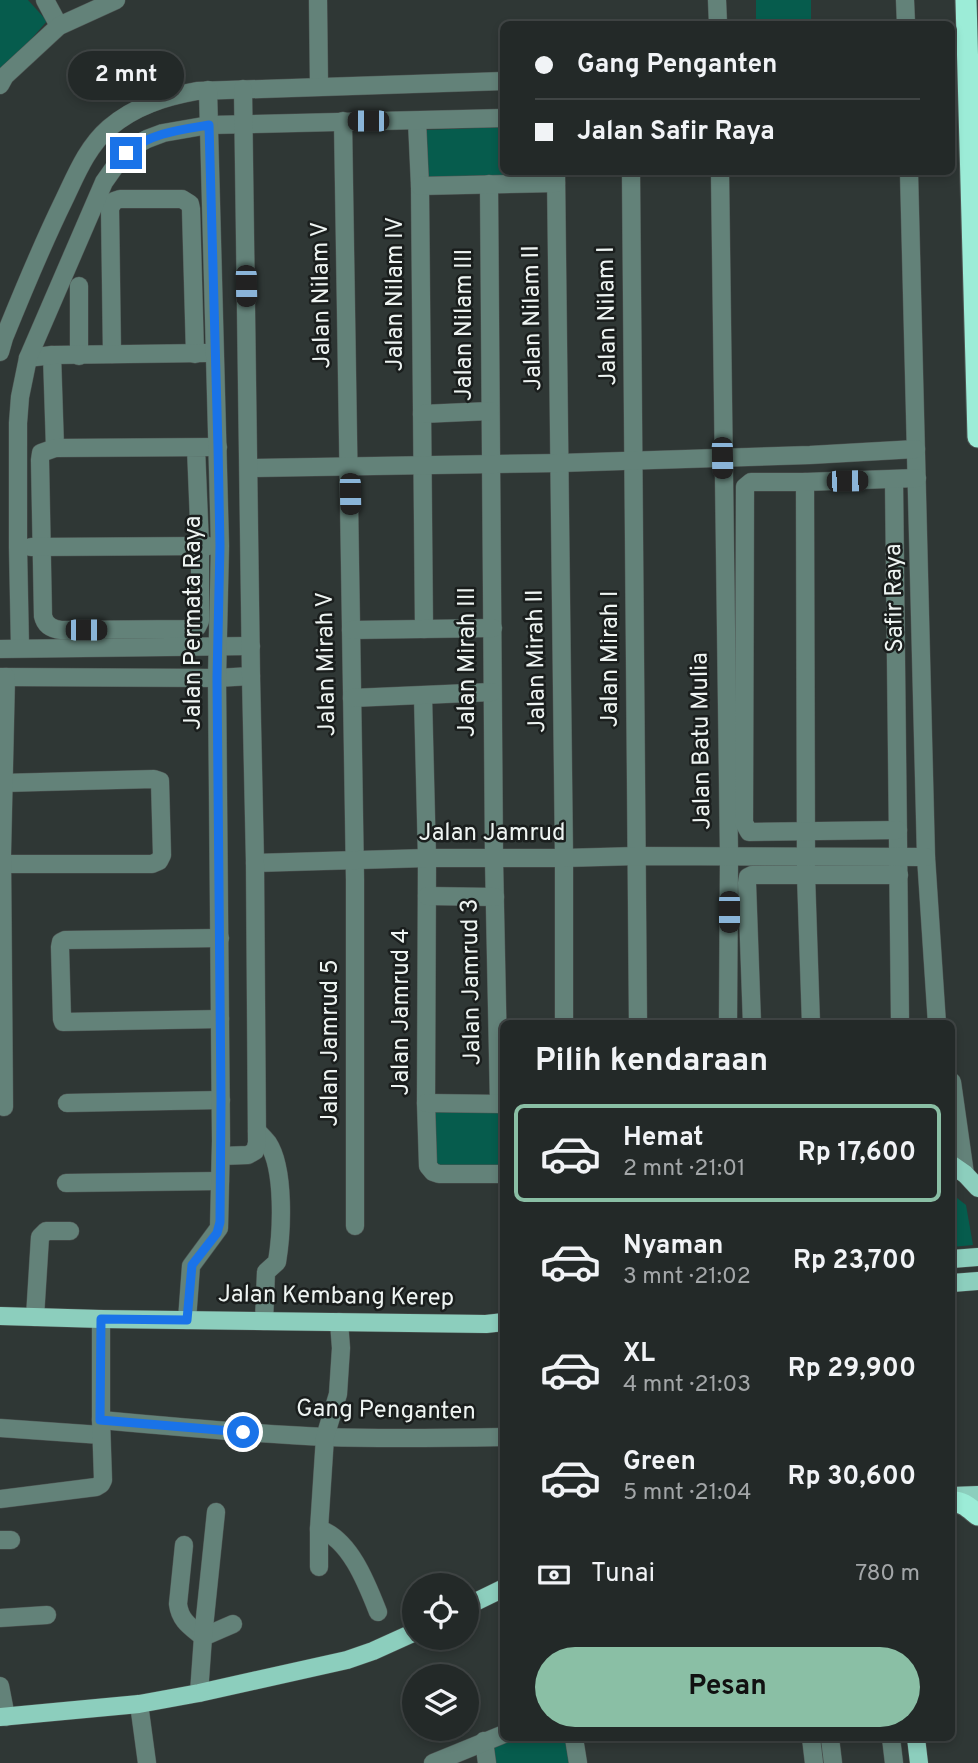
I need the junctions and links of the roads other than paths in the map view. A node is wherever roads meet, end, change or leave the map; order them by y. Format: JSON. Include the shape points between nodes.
{"nodes":[{"id":1,"x":45,"y":0,"type":"edge"},
{"id":2,"x":116,"y":0,"type":"edge"},
{"id":3,"x":318,"y":0,"type":"edge"},
{"id":4,"x":717,"y":0,"type":"edge"},
{"id":5,"x":905,"y":0,"type":"edge"},
{"id":6,"x":966,"y":0,"type":"edge"},
{"id":7,"x":718,"y":21,"type":"edge"},
{"id":8,"x":906,"y":21,"type":"edge"},
{"id":9,"x":59,"y":26,"type":"junction"},
{"id":10,"x":500,"y":81,"type":"edge"},
{"id":11,"x":0,"y":85,"type":"edge"},
{"id":12,"x":319,"y":86,"type":"junction"},
{"id":13,"x":243,"y":89,"type":"junction"},
{"id":14,"x":208,"y":90,"type":"junction"},
{"id":15,"x":500,"y":118,"type":"edge"},
{"id":16,"x":343,"y":121,"type":"junction"},
{"id":17,"x":417,"y":121,"type":"junction"},
{"id":18,"x":209,"y":125,"type":"junction"},
{"id":19,"x":244,"y":125,"type":"junction"},
{"id":20,"x":631,"y":175,"type":"edge"},
{"id":21,"x":720,"y":175,"type":"edge"},
{"id":22,"x":909,"y":175,"type":"edge"},
{"id":23,"x":556,"y":177,"type":"edge"},
{"id":24,"x":489,"y":184,"type":"junction"},
{"id":25,"x":420,"y":186,"type":"junction"},
{"id":26,"x":79,"y":286,"type":"dead end"},
{"id":27,"x":1,"y":342,"type":"edge"},
{"id":28,"x":215,"y":352,"type":"junction"},
{"id":29,"x":111,"y":354,"type":"junction"},
{"id":30,"x":195,"y":354,"type":"junction"},
{"id":31,"x":52,"y":355,"type":"junction"},
{"id":32,"x":79,"y":356,"type":"junction"},
{"id":33,"x":27,"y":358,"type":"junction"},
{"id":34,"x":489,"y":411,"type":"junction"},
{"id":35,"x":422,"y":414,"type":"junction"},
{"id":36,"x":978,"y":437,"type":"edge"},
{"id":37,"x":218,"y":447,"type":"junction"},
{"id":38,"x":55,"y":448,"type":"junction"},
{"id":39,"x":196,"y":449,"type":"junction"},
{"id":40,"x":916,"y":449,"type":"junction"},
{"id":41,"x":722,"y":458,"type":"junction"},
{"id":42,"x":634,"y":461,"type":"junction"},
{"id":43,"x":560,"y":463,"type":"junction"},
{"id":44,"x":491,"y":465,"type":"junction"},
{"id":45,"x":422,"y":466,"type":"junction"},
{"id":46,"x":349,"y":467,"type":"junction"},
{"id":47,"x":248,"y":468,"type":"junction"},
{"id":48,"x":917,"y":478,"type":"junction"},
{"id":49,"x":894,"y":480,"type":"junction"},
{"id":50,"x":805,"y":482,"type":"junction"},
{"id":51,"x":200,"y":545,"type":"junction"},
{"id":52,"x":220,"y":546,"type":"junction"},
{"id":53,"x":18,"y":547,"type":"junction"},
{"id":54,"x":42,"y":547,"type":"junction"},
{"id":55,"x":492,"y":628,"type":"junction"},
{"id":56,"x":424,"y":629,"type":"junction"},
{"id":57,"x":351,"y":630,"type":"junction"},
{"id":58,"x":251,"y":646,"type":"junction"},
{"id":59,"x":217,"y":647,"type":"junction"},
{"id":60,"x":20,"y":648,"type":"junction"},
{"id":61,"x":0,"y":649,"type":"edge"},
{"id":62,"x":251,"y":676,"type":"junction"},
{"id":63,"x":3,"y":677,"type":"edge"},
{"id":64,"x":217,"y":678,"type":"junction"},
{"id":65,"x":492,"y":692,"type":"junction"},
{"id":66,"x":423,"y":696,"type":"junction"},
{"id":67,"x":352,"y":698,"type":"junction"},
{"id":68,"x":3,"y":783,"type":"junction"},
{"id":69,"x":898,"y":830,"type":"junction"},
{"id":70,"x":806,"y":831,"type":"junction"},
{"id":71,"x":637,"y":856,"type":"junction"},
{"id":72,"x":729,"y":856,"type":"junction"},
{"id":73,"x":926,"y":857,"type":"junction"},
{"id":74,"x":2,"y":858,"type":"edge"},
{"id":75,"x":427,"y":858,"type":"junction"},
{"id":76,"x":564,"y":858,"type":"junction"},
{"id":77,"x":494,"y":859,"type":"junction"},
{"id":78,"x":355,"y":860,"type":"junction"},
{"id":79,"x":255,"y":863,"type":"junction"},
{"id":80,"x":806,"y":866,"type":"junction"},
{"id":81,"x":899,"y":866,"type":"junction"},
{"id":82,"x":427,"y":896,"type":"junction"},
{"id":83,"x":495,"y":897,"type":"junction"},
{"id":84,"x":220,"y":938,"type":"junction"},
{"id":85,"x":220,"y":1019,"type":"junction"},
{"id":86,"x":564,"y":1020,"type":"edge"},
{"id":87,"x":638,"y":1020,"type":"edge"},
{"id":88,"x":729,"y":1020,"type":"edge"},
{"id":89,"x":752,"y":1020,"type":"edge"},
{"id":90,"x":811,"y":1020,"type":"edge"},
{"id":91,"x":900,"y":1020,"type":"edge"},
{"id":92,"x":937,"y":1020,"type":"edge"},
{"id":93,"x":500,"y":1045,"type":"edge"},
{"id":94,"x":221,"y":1100,"type":"junction"},
{"id":95,"x":66,"y":1103,"type":"dead end"},
{"id":96,"x":426,"y":1103,"type":"junction"},
{"id":97,"x":500,"y":1104,"type":"edge"},
{"id":98,"x":4,"y":1107,"type":"dead end"},
{"id":99,"x":955,"y":1126,"type":"edge"},
{"id":100,"x":257,"y":1131,"type":"junction"},
{"id":101,"x":221,"y":1156,"type":"junction"},
{"id":102,"x":958,"y":1169,"type":"edge"},
{"id":103,"x":500,"y":1174,"type":"edge"},
{"id":104,"x":220,"y":1181,"type":"junction"},
{"id":105,"x":66,"y":1183,"type":"dead end"},
{"id":106,"x":978,"y":1188,"type":"edge"},
{"id":107,"x":355,"y":1226,"type":"dead end"},
{"id":108,"x":70,"y":1231,"type":"dead end"},
{"id":109,"x":978,"y":1257,"type":"edge"},
{"id":110,"x":955,"y":1259,"type":"edge"},
{"id":111,"x":978,"y":1281,"type":"edge"},
{"id":112,"x":955,"y":1283,"type":"edge"},
{"id":113,"x":0,"y":1316,"type":"edge"},
{"id":114,"x":34,"y":1317,"type":"junction"},
{"id":115,"x":101,"y":1319,"type":"junction"},
{"id":116,"x":187,"y":1320,"type":"junction"},
{"id":117,"x":264,"y":1321,"type":"junction"},
{"id":118,"x":339,"y":1322,"type":"junction"},
{"id":119,"x":500,"y":1322,"type":"edge"},
{"id":120,"x":101,"y":1427,"type":"junction"},
{"id":121,"x":0,"y":1428,"type":"edge"},
{"id":122,"x":325,"y":1437,"type":"junction"},
{"id":123,"x":500,"y":1437,"type":"edge"},
{"id":124,"x":978,"y":1495,"type":"edge"},
{"id":125,"x":955,"y":1496,"type":"edge"},
{"id":126,"x":0,"y":1499,"type":"edge"},
{"id":127,"x":955,"y":1502,"type":"edge"},
{"id":128,"x":216,"y":1512,"type":"dead end"},
{"id":129,"x":978,"y":1515,"type":"edge"},
{"id":130,"x":319,"y":1529,"type":"junction"},
{"id":131,"x":184,"y":1545,"type":"dead end"},
{"id":132,"x":319,"y":1567,"type":"dead end"},
{"id":133,"x":500,"y":1590,"type":"edge"},
{"id":134,"x":479,"y":1600,"type":"edge"},
{"id":135,"x":378,"y":1612,"type":"dead end"},
{"id":136,"x":47,"y":1615,"type":"dead end"},
{"id":137,"x":0,"y":1618,"type":"edge"},
{"id":138,"x":233,"y":1624,"type":"dead end"},
{"id":139,"x":203,"y":1637,"type":"junction"},
{"id":140,"x":402,"y":1638,"type":"edge"},
{"id":141,"x":0,"y":1686,"type":"edge"},
{"id":142,"x":199,"y":1693,"type":"junction"},
{"id":143,"x":139,"y":1704,"type":"junction"},
{"id":144,"x":3,"y":1717,"type":"edge"},
{"id":145,"x":500,"y":1735,"type":"edge"},
{"id":146,"x":484,"y":1741,"type":"junction"},
{"id":147,"x":574,"y":1741,"type":"edge"},
{"id":148,"x":811,"y":1741,"type":"edge"},
{"id":149,"x":830,"y":1741,"type":"edge"},
{"id":150,"x":891,"y":1741,"type":"edge"},
{"id":151,"x":916,"y":1741,"type":"edge"},
{"id":152,"x":147,"y":1763,"type":"edge"},
{"id":153,"x":433,"y":1763,"type":"edge"},
{"id":154,"x":487,"y":1763,"type":"edge"},
{"id":155,"x":578,"y":1763,"type":"edge"},
{"id":156,"x":814,"y":1763,"type":"edge"},
{"id":157,"x":833,"y":1763,"type":"edge"},
{"id":158,"x":894,"y":1763,"type":"edge"},
{"id":159,"x":919,"y":1763,"type":"edge"}],
"edges":[{"from":1,"to":9,"type":"street"},
{"from":2,"to":9,"type":"street"},
{"from":3,"to":12,"type":"street"},
{"from":4,"to":7,"type":"street"},
{"from":5,"to":8,"type":"street"},
{"from":6,"to":36,"type":"highway"},
{"from":9,"to":11,"type":"street"},
{"from":10,"to":12,"type":"street"},
{"from":12,"to":13,"type":"street"},
{"from":13,"to":14,"type":"street"},
{"from":13,"to":19,"type":"street"},
{"from":14,"to":18,"type":"street","name":"Jalan Permata Raya"},
{"from":14,"to":27,"type":"street","via":[[144,106],[123,117],[93,146],[42,246]]},
{"from":15,"to":17,"type":"street"},
{"from":16,"to":17,"type":"street"},
{"from":16,"to":19,"type":"street"},
{"from":16,"to":46,"type":"street","name":"Jalan Nilam V"},
{"from":17,"to":25,"type":"street","name":"Jalan Nilam IV"},
{"from":18,"to":19,"type":"street"},
{"from":18,"to":28,"type":"street","name":"Jalan Permata Raya"},
{"from":18,"to":33,"type":"street","via":[[147,139],[116,165],[104,182]]},
{"from":19,"to":47,"type":"street"},
{"from":20,"to":42,"type":"street","name":"Jalan Nilam I"},
{"from":21,"to":41,"type":"street","name":"Jalan Batu Mulia"},
{"from":22,"to":40,"type":"street","name":"Safir Raya"},
{"from":23,"to":24,"type":"street"},
{"from":23,"to":43,"type":"street","name":"Jalan Nilam II"},
{"from":24,"to":25,"type":"street"},
{"from":24,"to":34,"type":"street","name":"Jalan Nilam III"},
{"from":25,"to":35,"type":"street","name":"Jalan Nilam IV"},
{"from":26,"to":32,"type":"street"},
{"from":28,"to":30,"type":"street"},
{"from":28,"to":37,"type":"street","name":"Jalan Permata Raya"},
{"from":29,"to":30,"type":"street"},
{"from":29,"to":30,"type":"street","via":[[110,208],[118,200],[181,199],[191,209]]},
{"from":29,"to":32,"type":"street"},
{"from":31,"to":32,"type":"street"},
{"from":31,"to":33,"type":"street"},
{"from":31,"to":38,"type":"street"},
{"from":33,"to":53,"type":"street","via":[[18,423]]},
{"from":34,"to":35,"type":"street"},
{"from":34,"to":44,"type":"street","name":"Jalan Nilam III"},
{"from":35,"to":45,"type":"street","name":"Jalan Nilam IV"},
{"from":37,"to":39,"type":"street"},
{"from":37,"to":52,"type":"street","name":"Jalan Permata Raya"},
{"from":38,"to":39,"type":"street"},
{"from":38,"to":54,"type":"street","via":[[41,453],[40,460]]},
{"from":39,"to":51,"type":"street"},
{"from":40,"to":41,"type":"street"},
{"from":40,"to":48,"type":"street","name":"Safir Raya"},
{"from":41,"to":42,"type":"street"},
{"from":41,"to":72,"type":"street","name":"Jalan Batu Mulia"},
{"from":42,"to":43,"type":"street"},
{"from":42,"to":71,"type":"street","name":"Jalan Mirah I"},
{"from":43,"to":44,"type":"street"},
{"from":43,"to":76,"type":"street","name":"Jalan Mirah II"},
{"from":44,"to":45,"type":"street"},
{"from":44,"to":55,"type":"street","name":"Jalan Mirah III"},
{"from":45,"to":46,"type":"street"},
{"from":45,"to":56,"type":"street","name":"Jalan Nilam IV"},
{"from":46,"to":47,"type":"street"},
{"from":46,"to":57,"type":"street","name":"Jalan Mirah V"},
{"from":47,"to":58,"type":"street"},
{"from":48,"to":49,"type":"street"},
{"from":48,"to":73,"type":"street","name":"Safir Raya"},
{"from":49,"to":50,"type":"street"},
{"from":49,"to":69,"type":"street"},
{"from":50,"to":70,"type":"street"},
{"from":50,"to":70,"type":"street","via":[[751,482],[745,487],[744,823],[750,832]]},
{"from":51,"to":52,"type":"street"},
{"from":51,"to":54,"type":"street"},
{"from":51,"to":54,"type":"street","via":[[200,621],[193,629],[61,630],[46,624]]},
{"from":52,"to":59,"type":"street","name":"Jalan Permata Raya"},
{"from":53,"to":54,"type":"street"},
{"from":53,"to":60,"type":"street"},
{"from":55,"to":56,"type":"street"},
{"from":55,"to":65,"type":"street","name":"Jalan Mirah III"},
{"from":56,"to":57,"type":"street"},
{"from":57,"to":67,"type":"street","name":"Jalan Mirah V"},
{"from":58,"to":59,"type":"street"},
{"from":58,"to":62,"type":"street"},
{"from":59,"to":60,"type":"street"},
{"from":59,"to":64,"type":"street","name":"Jalan Permata Raya"},
{"from":60,"to":61,"type":"street"},
{"from":62,"to":64,"type":"street"},
{"from":62,"to":79,"type":"street"},
{"from":63,"to":64,"type":"street"},
{"from":63,"to":68,"type":"street"},
{"from":64,"to":84,"type":"street","name":"Jalan Permata Raya"},
{"from":65,"to":66,"type":"street"},
{"from":65,"to":77,"type":"street","name":"Jalan Mirah III"},
{"from":66,"to":67,"type":"street"},
{"from":66,"to":75,"type":"street","name":"Jalan Jamrud 4"},
{"from":67,"to":78,"type":"street","name":"Jalan Mirah V"},
{"from":68,"to":74,"type":"street"},
{"from":68,"to":74,"type":"street","via":[[160,781],[162,855],[152,864]]},
{"from":69,"to":70,"type":"street"},
{"from":69,"to":81,"type":"street"},
{"from":70,"to":80,"type":"street"},
{"from":71,"to":72,"type":"street","name":"Jalan Jamrud"},
{"from":71,"to":76,"type":"street","name":"Jalan Jamrud"},
{"from":71,"to":87,"type":"street","name":"Jalan Mirah I"},
{"from":72,"to":80,"type":"street","name":"Jalan Jamrud"},
{"from":72,"to":88,"type":"street","name":"Jalan Batu Mulia"},
{"from":73,"to":81,"type":"street"},
{"from":73,"to":92,"type":"street","name":"Safir Raya"},
{"from":74,"to":98,"type":"street"},
{"from":75,"to":77,"type":"street","name":"Jalan Jamrud"},
{"from":75,"to":78,"type":"street","name":"Jalan Jamrud"},
{"from":75,"to":82,"type":"street","name":"Jalan Jamrud 4"},
{"from":76,"to":77,"type":"street","name":"Jalan Jamrud"},
{"from":76,"to":86,"type":"street","name":"Jalan Mirah II"},
{"from":77,"to":83,"type":"street","name":"Jalan Jamrud 3"},
{"from":78,"to":79,"type":"street","name":"Jalan Jamrud"},
{"from":78,"to":107,"type":"street","name":"Jalan Jamrud 5"},
{"from":79,"to":100,"type":"street"},
{"from":80,"to":81,"type":"street"},
{"from":80,"to":89,"type":"street","via":[[748,877]]},
{"from":80,"to":90,"type":"street"},
{"from":81,"to":91,"type":"street"},
{"from":82,"to":83,"type":"street"},
{"from":82,"to":96,"type":"street","name":"Jalan Jamrud 4"},
{"from":83,"to":93,"type":"street","name":"Jalan Jamrud 3"},
{"from":84,"to":85,"type":"street","name":"Jalan Permata Raya"},
{"from":84,"to":85,"type":"street","via":[[61,942],[62,1019],[66,1022]]},
{"from":85,"to":94,"type":"street","name":"Jalan Permata Raya"},
{"from":94,"to":95,"type":"street"},
{"from":94,"to":101,"type":"street","name":"Jalan Permata Raya"},
{"from":96,"to":97,"type":"street"},
{"from":96,"to":103,"type":"street","name":"Jalan Jamrud 4","via":[[428,1166],[433,1172]]},
{"from":99,"to":102,"type":"street"},
{"from":100,"to":101,"type":"street","via":[[255,1151]]},
{"from":100,"to":117,"type":"street","via":[[272,1151],[281,1202],[277,1262],[264,1279]]},
{"from":101,"to":104,"type":"street","name":"Jalan Permata Raya"},
{"from":102,"to":106,"type":"main road"},
{"from":104,"to":105,"type":"street"},
{"from":104,"to":116,"type":"street","name":"Jalan Permata Raya","via":[[219,1228],[192,1265]]},
{"from":108,"to":114,"type":"street","via":[[46,1231],[40,1237]]},
{"from":109,"to":110,"type":"main road"},
{"from":111,"to":112,"type":"main road"},
{"from":113,"to":114,"type":"main road","name":"Jalan Kembang Kerep"},
{"from":114,"to":115,"type":"main road","name":"Jalan Kembang Kerep"},
{"from":115,"to":116,"type":"main road","name":"Jalan Kembang Kerep"},
{"from":115,"to":120,"type":"street"},
{"from":116,"to":117,"type":"main road","name":"Jalan Kembang Kerep"},
{"from":117,"to":118,"type":"main road","name":"Jalan Kembang Kerep"},
{"from":118,"to":119,"type":"main road","name":"Jalan Kembang Kerep"},
{"from":118,"to":122,"type":"street","via":[[338,1394]]},
{"from":120,"to":121,"type":"street","name":"Gang Penganten"},
{"from":120,"to":122,"type":"street","name":"Gang Penganten"},
{"from":120,"to":126,"type":"street","via":[[101,1484]]},
{"from":122,"to":123,"type":"street","name":"Gang Penganten"},
{"from":122,"to":130,"type":"street"},
{"from":124,"to":125,"type":"main road"},
{"from":127,"to":129,"type":"highway"},
{"from":128,"to":139,"type":"street"},
{"from":130,"to":132,"type":"street"},
{"from":130,"to":135,"type":"street","via":[[342,1543]]},
{"from":131,"to":139,"type":"street","via":[[179,1613]]},
{"from":133,"to":134,"type":"main road"},
{"from":136,"to":137,"type":"street"},
{"from":138,"to":139,"type":"street"},
{"from":139,"to":142,"type":"street"},
{"from":140,"to":142,"type":"main road","via":[[347,1660]]},
{"from":141,"to":144,"type":"street"},
{"from":142,"to":143,"type":"main road"},
{"from":143,"to":144,"type":"main road"},
{"from":143,"to":152,"type":"street"},
{"from":145,"to":146,"type":"street"},
{"from":146,"to":153,"type":"street"},
{"from":146,"to":154,"type":"street"},
{"from":147,"to":155,"type":"street"},
{"from":148,"to":156,"type":"street"},
{"from":149,"to":157,"type":"street"},
{"from":150,"to":158,"type":"street"},
{"from":151,"to":159,"type":"main road"}]}
